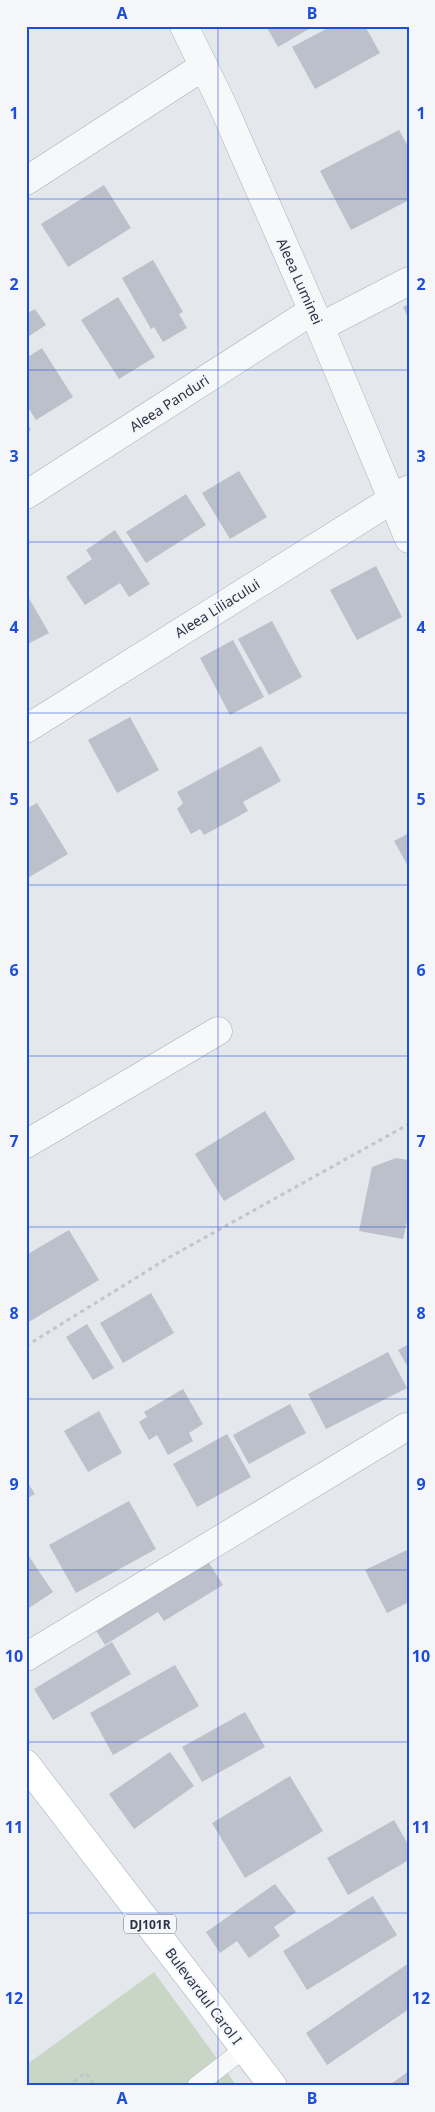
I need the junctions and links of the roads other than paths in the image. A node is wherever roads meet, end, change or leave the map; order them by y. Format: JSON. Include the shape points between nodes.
{"nodes":[{"id":1,"x":184,"y":26,"type":"edge"},
{"id":2,"x":204,"y":66,"type":"junction"},
{"id":3,"x":26,"y":181,"type":"edge"},
{"id":4,"x":409,"y":281,"type":"edge"},
{"id":5,"x":316,"y":319,"type":"junction"},
{"id":6,"x":400,"y":493,"type":"edge"},
{"id":7,"x":26,"y":496,"type":"edge"},
{"id":8,"x":409,"y":539,"type":"edge"},
{"id":9,"x":26,"y":729,"type":"edge"},
{"id":10,"x":218,"y":1031,"type":"dead end"},
{"id":11,"x":26,"y":1144,"type":"edge"},
{"id":12,"x":406,"y":1427,"type":"dead end"},
{"id":13,"x":26,"y":1657,"type":"edge"},
{"id":14,"x":26,"y":1764,"type":"edge"},
{"id":15,"x":244,"y":2049,"type":"junction"},
{"id":16,"x":196,"y":2086,"type":"edge"},
{"id":17,"x":273,"y":2086,"type":"edge"}],
"edges":[{"from":1,"to":2,"type":"street","name":"Aleea Luminei"},
{"from":2,"to":3,"type":"street"},
{"from":2,"to":5,"type":"street","name":"Aleea Luminei"},
{"from":4,"to":5,"type":"street","name":"Aleea Panduri"},
{"from":5,"to":6,"type":"street","name":"Aleea Luminei"},
{"from":5,"to":7,"type":"street","name":"Aleea Panduri"},
{"from":6,"to":8,"type":"street","name":"Aleea Luminei"},
{"from":6,"to":9,"type":"street","name":"Aleea Liliacului"},
{"from":10,"to":11,"type":"street"},
{"from":12,"to":13,"type":"street"},
{"from":14,"to":15,"type":"main road","name":"Bulevardul Carol I","number":"DJ101R"},
{"from":15,"to":16,"type":"lane"},
{"from":15,"to":17,"type":"main road","name":"Bulevardul Carol I","number":"DJ101R"}]}
